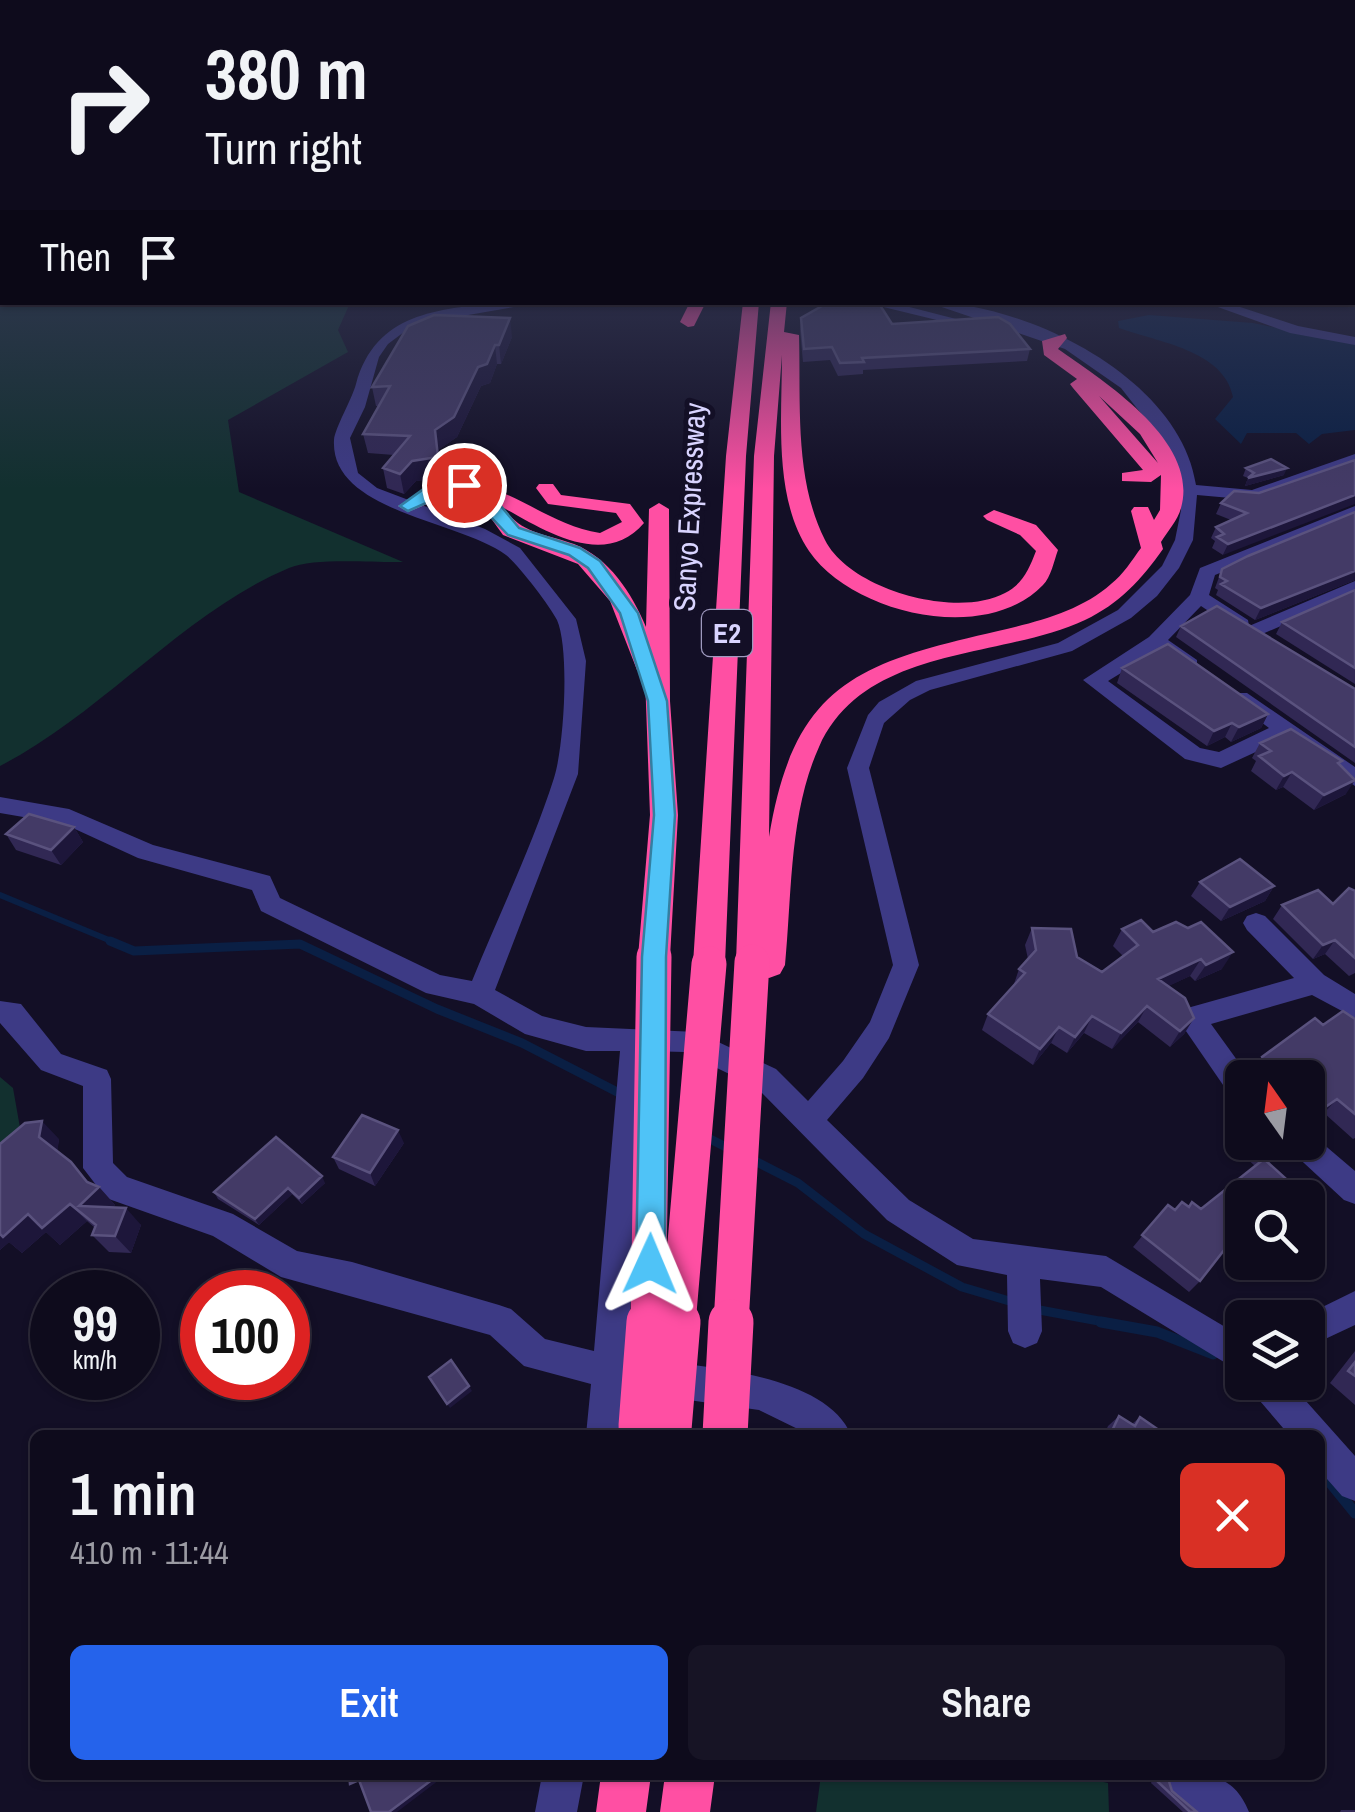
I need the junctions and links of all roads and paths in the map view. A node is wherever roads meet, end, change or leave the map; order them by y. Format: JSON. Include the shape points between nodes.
{"nodes":[{"id":1,"x":422,"y":321,"type":"edge"},
{"id":2,"x":750,"y":321,"type":"edge"},
{"id":3,"x":777,"y":321,"type":"edge"},
{"id":4,"x":790,"y":321,"type":"edge"},
{"id":5,"x":1004,"y":321,"type":"edge"},
{"id":6,"x":1267,"y":321,"type":"edge"},
{"id":7,"x":1298,"y":321,"type":"edge"},
{"id":8,"x":1355,"y":330,"type":"edge"},
{"id":9,"x":1058,"y":338,"type":"junction"},
{"id":10,"x":1355,"y":341,"type":"edge"},
{"id":11,"x":1130,"y":408,"type":"junction"},
{"id":12,"x":1102,"y":410,"type":"junction"},
{"id":13,"x":1148,"y":428,"type":"junction"},
{"id":14,"x":1119,"y":430,"type":"junction"},
{"id":15,"x":1355,"y":460,"type":"edge"},
{"id":16,"x":1129,"y":478,"type":"dead end"},
{"id":17,"x":546,"y":488,"type":"dead end"},
{"id":18,"x":1188,"y":489,"type":"junction"},
{"id":19,"x":408,"y":506,"type":"junction"},
{"id":20,"x":659,"y":509,"type":"dead end"},
{"id":21,"x":1141,"y":510,"type":"dead end"},
{"id":22,"x":1355,"y":511,"type":"edge"},
{"id":23,"x":994,"y":516,"type":"dead end"},
{"id":24,"x":546,"y":521,"type":"junction"},
{"id":25,"x":524,"y":536,"type":"junction"},
{"id":26,"x":602,"y":539,"type":"junction"},
{"id":27,"x":1152,"y":539,"type":"junction"},
{"id":28,"x":594,"y":564,"type":"junction"},
{"id":29,"x":1355,"y":587,"type":"edge"},
{"id":30,"x":1198,"y":597,"type":"junction"},
{"id":31,"x":1156,"y":641,"type":"junction"},
{"id":32,"x":658,"y":701,"type":"junction"},
{"id":33,"x":1286,"y":729,"type":"junction"},
{"id":34,"x":1355,"y":778,"type":"edge"},
{"id":35,"x":0,"y":805,"type":"edge"},
{"id":36,"x":1256,"y":923,"type":"dead end"},
{"id":37,"x":760,"y":964,"type":"junction"},
{"id":38,"x":1315,"y":984,"type":"junction"},
{"id":39,"x":480,"y":994,"type":"junction"},
{"id":40,"x":1355,"y":1007,"type":"edge"},
{"id":41,"x":0,"y":1012,"type":"edge"},
{"id":42,"x":635,"y":1039,"type":"junction"},
{"id":43,"x":1225,"y":1066,"type":"edge"},
{"id":44,"x":806,"y":1122,"type":"junction"},
{"id":45,"x":1321,"y":1160,"type":"edge"},
{"id":46,"x":1355,"y":1190,"type":"edge"},
{"id":47,"x":1023,"y":1265,"type":"junction"},
{"id":48,"x":1355,"y":1307,"type":"edge"},
{"id":49,"x":1325,"y":1322,"type":"edge"},
{"id":50,"x":1026,"y":1331,"type":"dead end"},
{"id":51,"x":1225,"y":1345,"type":"edge"},
{"id":52,"x":607,"y":1371,"type":"junction"},
{"id":53,"x":1282,"y":1400,"type":"edge"},
{"id":54,"x":644,"y":1430,"type":"edge"},
{"id":55,"x":645,"y":1430,"type":"edge"},
{"id":56,"x":645,"y":1430,"type":"edge"},
{"id":57,"x":725,"y":1430,"type":"edge"},
{"id":58,"x":829,"y":1430,"type":"edge"},
{"id":59,"x":1308,"y":1430,"type":"edge"},
{"id":60,"x":1325,"y":1450,"type":"edge"},
{"id":61,"x":1355,"y":1483,"type":"edge"},
{"id":62,"x":562,"y":1780,"type":"edge"},
{"id":63,"x":617,"y":1780,"type":"edge"},
{"id":64,"x":625,"y":1780,"type":"edge"},
{"id":65,"x":689,"y":1780,"type":"edge"},
{"id":66,"x":1190,"y":1780,"type":"edge"},
{"id":67,"x":556,"y":1812,"type":"edge"},
{"id":68,"x":618,"y":1812,"type":"edge"},
{"id":69,"x":685,"y":1812,"type":"edge"},
{"id":70,"x":1228,"y":1812,"type":"edge"}],
"edges":[{"from":1,"to":19,"type":"street","via":[[378,346],[360,411],[342,438],[350,474],[372,492]]},
{"from":2,"to":55,"type":"highway","name":"Sanyo Expressway","number":"E2","bridge":true,"via":[[736,456],[708,964]]},
{"from":3,"to":37,"type":"highway","number":"E2","via":[[764,456]]},
{"from":4,"to":23,"type":"highway","via":[[792,437],[811,532],[828,562],[861,589],[908,606],[958,609],[1000,602],[1030,586],[1047,550],[1041,538]]},
{"from":5,"to":9,"type":"street"},
{"from":6,"to":10,"type":"street"},
{"from":7,"to":8,"type":"street"},
{"from":9,"to":11,"type":"highway","via":[[1048,344],[1050,351]]},
{"from":9,"to":12,"type":"highway","via":[[1042,345],[1043,351]]},
{"from":9,"to":18,"type":"street","via":[[1096,359],[1148,406],[1178,453]]},
{"from":11,"to":12,"type":"street","via":[[1121,414]]},
{"from":11,"to":13,"type":"highway"},
{"from":12,"to":14,"type":"highway"},
{"from":13,"to":14,"type":"street","via":[[1128,423]]},
{"from":13,"to":27,"type":"highway","via":[[1171,482],[1168,518]]},
{"from":14,"to":16,"type":"highway","via":[[1153,470],[1151,476]]},
{"from":15,"to":18,"type":"street","via":[[1253,495]]},
{"from":17,"to":26,"type":"highway","via":[[555,500],[628,511],[630,528]]},
{"from":18,"to":44,"type":"street","via":[[1186,543],[1169,573],[1140,602],[1064,648],[985,666],[888,706],[865,737],[858,768],[906,966],[899,996],[844,1084]]},
{"from":19,"to":24,"type":"highway","via":[[438,489],[473,486]]},
{"from":19,"to":25,"type":"highway","via":[[439,491],[474,491]]},
{"from":19,"to":39,"type":"street","via":[[514,552],[566,619],[576,661],[567,774]]},
{"from":20,"to":32,"type":"highway"},
{"from":21,"to":27,"type":"highway"},
{"from":22,"to":30,"type":"street","via":[[1208,572]]},
{"from":24,"to":25,"type":"street","via":[[545,532]]},
{"from":24,"to":26,"type":"highway","via":[[579,538]]},
{"from":25,"to":28,"type":"highway"},
{"from":26,"to":28,"type":"street","via":[[592,549]]},
{"from":27,"to":37,"type":"highway","via":[[1138,571],[1088,607],[1022,632],[888,666],[834,702],[805,746]]},
{"from":28,"to":32,"type":"highway","via":[[629,613]]},
{"from":29,"to":30,"type":"street","via":[[1260,636]]},
{"from":30,"to":31,"type":"street"},
{"from":31,"to":33,"type":"street"},
{"from":31,"to":33,"type":"street","via":[[1093,680],[1194,754],[1221,760]]},
{"from":32,"to":56,"type":"highway","bridge":true,"via":[[664,815],[654,957]]},
{"from":33,"to":34,"type":"street"},
{"from":35,"to":39,"type":"street","via":[[69,817],[146,852],[261,883],[270,904],[435,985]]},
{"from":36,"to":38,"type":"street"},
{"from":37,"to":57,"type":"highway","number":"E2","bridge":true,"via":[[744,1089]]},
{"from":38,"to":40,"type":"street"},
{"from":38,"to":43,"type":"street","via":[[1191,1018]]},
{"from":39,"to":42,"type":"street","via":[[535,1026],[586,1039]]},
{"from":41,"to":52,"type":"street","via":[[11,1012],[51,1062],[97,1078],[98,1168],[117,1188],[222,1224],[292,1266],[498,1321],[536,1354]]},
{"from":42,"to":44,"type":"street","via":[[687,1040],[750,1070],[766,1078]]},
{"from":42,"to":52,"type":"street"},
{"from":44,"to":47,"type":"street","via":[[898,1210],[968,1254]]},
{"from":45,"to":46,"type":"street"},
{"from":47,"to":50,"type":"street"},
{"from":47,"to":51,"type":"street","via":[[1106,1272]]},
{"from":48,"to":49,"type":"street"},
{"from":52,"to":54,"type":"street"},
{"from":52,"to":58,"type":"street","via":[[760,1393],[818,1418]]},
{"from":53,"to":59,"type":"street"},
{"from":60,"to":61,"type":"street"},
{"from":62,"to":67,"type":"street"},
{"from":63,"to":68,"type":"highway"},
{"from":64,"to":68,"type":"highway"},
{"from":65,"to":69,"type":"highway"},
{"from":66,"to":70,"type":"street"}]}
